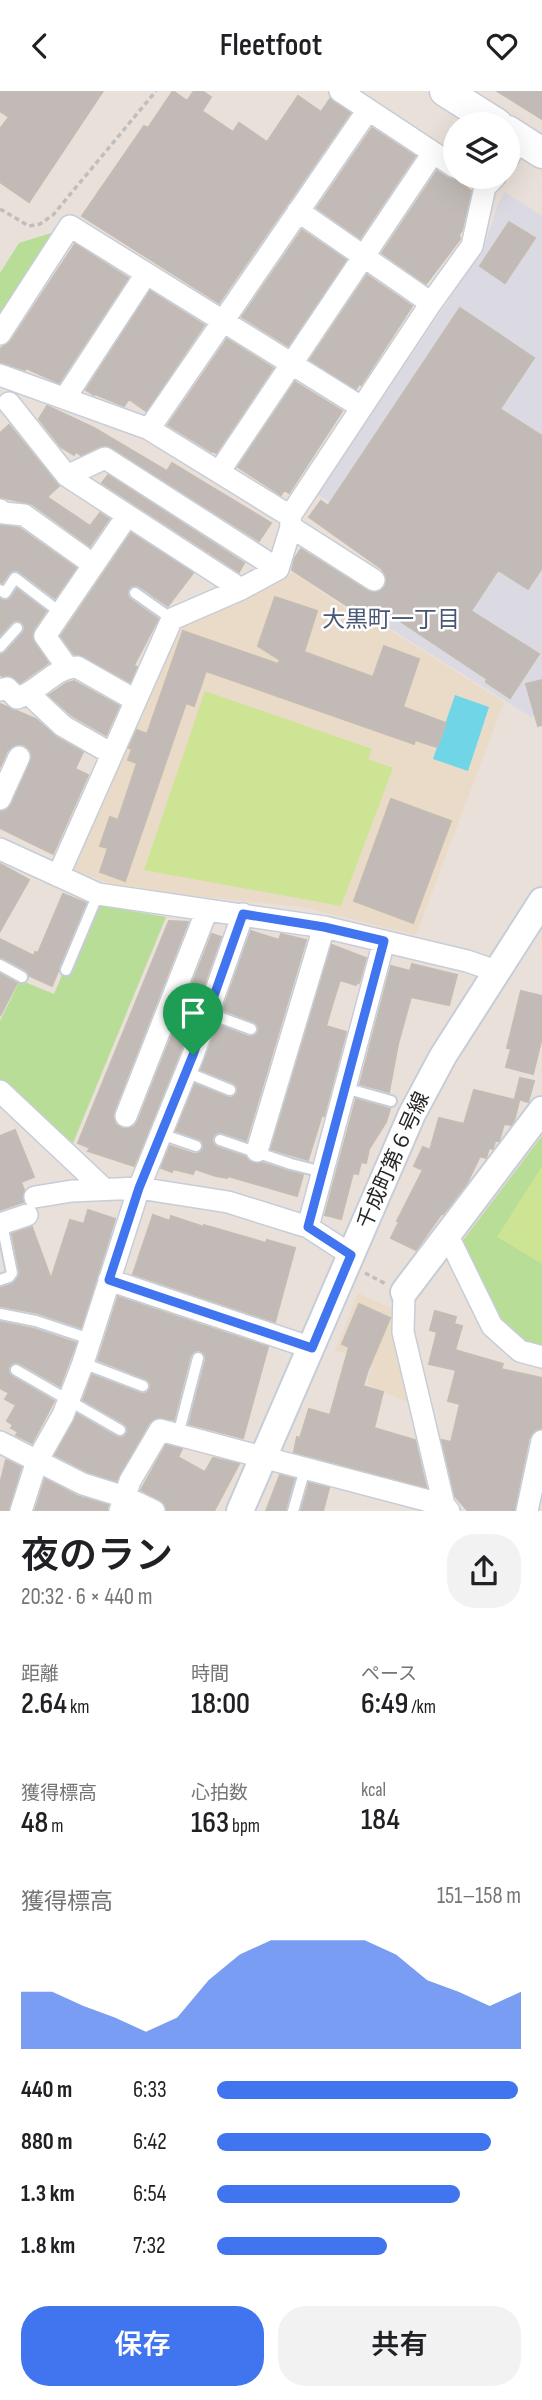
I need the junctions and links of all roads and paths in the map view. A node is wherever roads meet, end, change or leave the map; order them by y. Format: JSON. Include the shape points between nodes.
{"nodes":[{"id":1,"x":156,"y":91,"type":"edge"},
{"id":2,"x":340,"y":91,"type":"edge"},
{"id":3,"x":445,"y":91,"type":"edge"},
{"id":4,"x":368,"y":110,"type":"junction"},
{"id":5,"x":474,"y":112,"type":"edge"},
{"id":6,"x":433,"y":153,"type":"junction"},
{"id":7,"x":443,"y":159,"type":"edge"},
{"id":8,"x":482,"y":189,"type":"edge"},
{"id":9,"x":0,"y":209,"type":"edge"},
{"id":10,"x":298,"y":211,"type":"junction"},
{"id":11,"x":364,"y":256,"type":"junction"},
{"id":12,"x":146,"y":274,"type":"junction"},
{"id":13,"x":431,"y":303,"type":"junction"},
{"id":14,"x":223,"y":320,"type":"junction"},
{"id":15,"x":0,"y":334,"type":"edge"},
{"id":16,"x":291,"y":364,"type":"junction"},
{"id":17,"x":0,"y":375,"type":"edge"},
{"id":18,"x":23,"y":383,"type":"junction"},
{"id":19,"x":65,"y":398,"type":"junction"},
{"id":20,"x":361,"y":407,"type":"junction"},
{"id":21,"x":5,"y":410,"type":"edge"},
{"id":22,"x":149,"y":429,"type":"junction"},
{"id":23,"x":219,"y":472,"type":"junction"},
{"id":24,"x":67,"y":476,"type":"junction"},
{"id":25,"x":0,"y":510,"type":"edge"},
{"id":26,"x":127,"y":516,"type":"junction"},
{"id":27,"x":290,"y":521,"type":"junction"},
{"id":28,"x":94,"y":565,"type":"junction"},
{"id":29,"x":278,"y":569,"type":"junction"},
{"id":30,"x":374,"y":580,"type":"dead end"},
{"id":31,"x":241,"y":589,"type":"junction"},
{"id":32,"x":0,"y":590,"type":"edge"},
{"id":33,"x":135,"y":593,"type":"dead end"},
{"id":34,"x":61,"y":613,"type":"junction"},
{"id":35,"x":172,"y":619,"type":"junction"},
{"id":36,"x":17,"y":628,"type":"dead end"},
{"id":37,"x":0,"y":647,"type":"edge"},
{"id":38,"x":66,"y":667,"type":"junction"},
{"id":39,"x":2,"y":687,"type":"edge"},
{"id":40,"x":30,"y":695,"type":"junction"},
{"id":41,"x":135,"y":700,"type":"junction"},
{"id":42,"x":112,"y":754,"type":"junction"},
{"id":43,"x":19,"y":757,"type":"dead end"},
{"id":44,"x":0,"y":799,"type":"edge"},
{"id":45,"x":0,"y":849,"type":"edge"},
{"id":46,"x":58,"y":876,"type":"junction"},
{"id":47,"x":98,"y":894,"type":"junction"},
{"id":48,"x":541,"y":906,"type":"edge"},
{"id":49,"x":207,"y":910,"type":"junction"},
{"id":50,"x":243,"y":914,"type":"junction"},
{"id":51,"x":324,"y":927,"type":"junction"},
{"id":52,"x":384,"y":941,"type":"junction"},
{"id":53,"x":0,"y":965,"type":"edge"},
{"id":54,"x":66,"y":970,"type":"dead end"},
{"id":55,"x":496,"y":971,"type":"junction"},
{"id":56,"x":22,"y":977,"type":"dead end"},
{"id":57,"x":208,"y":1013,"type":"junction"},
{"id":58,"x":251,"y":1029,"type":"dead end"},
{"id":59,"x":186,"y":1072,"type":"junction"},
{"id":60,"x":345,"y":1088,"type":"junction"},
{"id":61,"x":230,"y":1090,"type":"dead end"},
{"id":62,"x":0,"y":1091,"type":"edge"},
{"id":63,"x":391,"y":1101,"type":"dead end"},
{"id":64,"x":542,"y":1110,"type":"edge"},
{"id":65,"x":126,"y":1116,"type":"dead end"},
{"id":66,"x":161,"y":1133,"type":"junction"},
{"id":67,"x":220,"y":1140,"type":"dead end"},
{"id":68,"x":196,"y":1146,"type":"dead end"},
{"id":69,"x":257,"y":1151,"type":"junction"},
{"id":70,"x":323,"y":1172,"type":"junction"},
{"id":71,"x":139,"y":1188,"type":"junction"},
{"id":72,"x":104,"y":1189,"type":"junction"},
{"id":73,"x":1,"y":1224,"type":"edge"},
{"id":74,"x":308,"y":1227,"type":"junction"},
{"id":75,"x":448,"y":1236,"type":"junction"},
{"id":76,"x":356,"y":1264,"type":"junction"},
{"id":77,"x":0,"y":1279,"type":"edge"},
{"id":78,"x":109,"y":1280,"type":"junction"},
{"id":79,"x":404,"y":1292,"type":"junction"},
{"id":80,"x":0,"y":1314,"type":"edge"},
{"id":81,"x":90,"y":1339,"type":"junction"},
{"id":82,"x":312,"y":1348,"type":"junction"},
{"id":83,"x":542,"y":1357,"type":"edge"},
{"id":84,"x":198,"y":1358,"type":"dead end"},
{"id":85,"x":83,"y":1363,"type":"junction"},
{"id":86,"x":16,"y":1370,"type":"dead end"},
{"id":87,"x":142,"y":1386,"type":"dead end"},
{"id":88,"x":69,"y":1399,"type":"junction"},
{"id":89,"x":120,"y":1430,"type":"dead end"},
{"id":90,"x":178,"y":1435,"type":"junction"},
{"id":91,"x":0,"y":1441,"type":"edge"},
{"id":92,"x":542,"y":1441,"type":"edge"},
{"id":93,"x":263,"y":1459,"type":"junction"},
{"id":94,"x":37,"y":1461,"type":"junction"},
{"id":95,"x":305,"y":1469,"type":"junction"},
{"id":96,"x":122,"y":1504,"type":"edge"},
{"id":97,"x":418,"y":1505,"type":"edge"},
{"id":98,"x":447,"y":1508,"type":"edge"},
{"id":99,"x":21,"y":1511,"type":"edge"},
{"id":100,"x":154,"y":1511,"type":"edge"},
{"id":101,"x":240,"y":1511,"type":"edge"},
{"id":102,"x":293,"y":1511,"type":"edge"},
{"id":103,"x":527,"y":1511,"type":"edge"}],
"edges":[{"from":1,"to":9,"type":"path","via":[[53,215],[29,226]]},
{"from":2,"to":4,"type":"street"},
{"from":3,"to":5,"type":"main road"},
{"from":4,"to":6,"type":"street"},
{"from":4,"to":10,"type":"street"},
{"from":6,"to":7,"type":"street"},
{"from":6,"to":11,"type":"street"},
{"from":8,"to":13,"type":"street","via":[[472,246]]},
{"from":10,"to":11,"type":"street"},
{"from":10,"to":14,"type":"street"},
{"from":11,"to":13,"type":"street"},
{"from":11,"to":16,"type":"street"},
{"from":12,"to":14,"type":"street"},
{"from":12,"to":15,"type":"street","via":[[70,226]]},
{"from":12,"to":19,"type":"street"},
{"from":13,"to":20,"type":"street"},
{"from":14,"to":16,"type":"street"},
{"from":14,"to":22,"type":"street"},
{"from":16,"to":20,"type":"street"},
{"from":16,"to":23,"type":"street"},
{"from":17,"to":18,"type":"street"},
{"from":18,"to":19,"type":"street"},
{"from":18,"to":21,"type":"street"},
{"from":19,"to":22,"type":"street"},
{"from":20,"to":27,"type":"street"},
{"from":21,"to":24,"type":"street"},
{"from":22,"to":23,"type":"street"},
{"from":23,"to":27,"type":"street"},
{"from":24,"to":26,"type":"street"},
{"from":24,"to":29,"type":"street","via":[[105,458]]},
{"from":25,"to":28,"type":"street","via":[[24,515]]},
{"from":26,"to":28,"type":"street"},
{"from":26,"to":31,"type":"street"},
{"from":27,"to":29,"type":"street"},
{"from":27,"to":30,"type":"street"},
{"from":28,"to":34,"type":"street"},
{"from":29,"to":31,"type":"street"},
{"from":31,"to":35,"type":"street"},
{"from":32,"to":34,"type":"lane","via":[[5,593],[15,577]]},
{"from":33,"to":35,"type":"lane"},
{"from":34,"to":38,"type":"street","via":[[45,636]]},
{"from":35,"to":41,"type":"street"},
{"from":36,"to":37,"type":"lane"},
{"from":38,"to":40,"type":"street"},
{"from":38,"to":41,"type":"street","via":[[77,667]]},
{"from":39,"to":40,"type":"street","via":[[16,698]]},
{"from":40,"to":42,"type":"street","via":[[63,726]]},
{"from":41,"to":42,"type":"street"},
{"from":42,"to":46,"type":"street"},
{"from":43,"to":44,"type":"street"},
{"from":45,"to":46,"type":"street"},
{"from":46,"to":47,"type":"street"},
{"from":47,"to":49,"type":"street"},
{"from":47,"to":54,"type":"lane"},
{"from":48,"to":55,"type":"street","name":"千成町第６号線"},
{"from":49,"to":50,"type":"street"},
{"from":49,"to":65,"type":"street"},
{"from":50,"to":51,"type":"street"},
{"from":50,"to":57,"type":"street"},
{"from":51,"to":52,"type":"street"},
{"from":51,"to":69,"type":"street"},
{"from":52,"to":55,"type":"street"},
{"from":52,"to":60,"type":"street"},
{"from":53,"to":56,"type":"lane"},
{"from":55,"to":76,"type":"street","name":"千成町第６号線","via":[[412,1114]]},
{"from":57,"to":58,"type":"lane"},
{"from":57,"to":59,"type":"street"},
{"from":59,"to":61,"type":"lane"},
{"from":59,"to":66,"type":"street"},
{"from":60,"to":63,"type":"lane"},
{"from":60,"to":70,"type":"street"},
{"from":62,"to":72,"type":"street"},
{"from":64,"to":75,"type":"street"},
{"from":66,"to":68,"type":"lane"},
{"from":66,"to":71,"type":"street"},
{"from":67,"to":69,"type":"lane"},
{"from":69,"to":70,"type":"lane"},
{"from":70,"to":74,"type":"street"},
{"from":71,"to":72,"type":"street"},
{"from":71,"to":74,"type":"street","via":[[228,1202]]},
{"from":71,"to":78,"type":"street"},
{"from":72,"to":73,"type":"street","via":[[72,1191],[31,1206]]},
{"from":73,"to":77,"type":"lane","via":[[12,1273]]},
{"from":74,"to":76,"type":"street"},
{"from":75,"to":79,"type":"street"},
{"from":75,"to":83,"type":"street","via":[[492,1327],[520,1351]]},
{"from":76,"to":79,"type":"path"},
{"from":76,"to":82,"type":"street","name":"千成町第６号線"},
{"from":78,"to":81,"type":"street"},
{"from":78,"to":82,"type":"street"},
{"from":79,"to":98,"type":"street","via":[[403,1332]]},
{"from":80,"to":81,"type":"lane"},
{"from":81,"to":85,"type":"street"},
{"from":82,"to":93,"type":"street","name":"千成町第６号線"},
{"from":84,"to":90,"type":"lane"},
{"from":85,"to":87,"type":"lane"},
{"from":85,"to":88,"type":"street"},
{"from":86,"to":88,"type":"lane"},
{"from":88,"to":89,"type":"lane"},
{"from":88,"to":94,"type":"street"},
{"from":90,"to":93,"type":"street"},
{"from":90,"to":96,"type":"street","via":[[160,1430]]},
{"from":91,"to":94,"type":"street"},
{"from":92,"to":103,"type":"street"},
{"from":93,"to":95,"type":"street"},
{"from":93,"to":101,"type":"street","name":"千成町第６号線"},
{"from":94,"to":96,"type":"street"},
{"from":94,"to":99,"type":"street"},
{"from":95,"to":97,"type":"street"},
{"from":95,"to":102,"type":"lane"},
{"from":96,"to":100,"type":"street"},
{"from":97,"to":98,"type":"street"}]}
